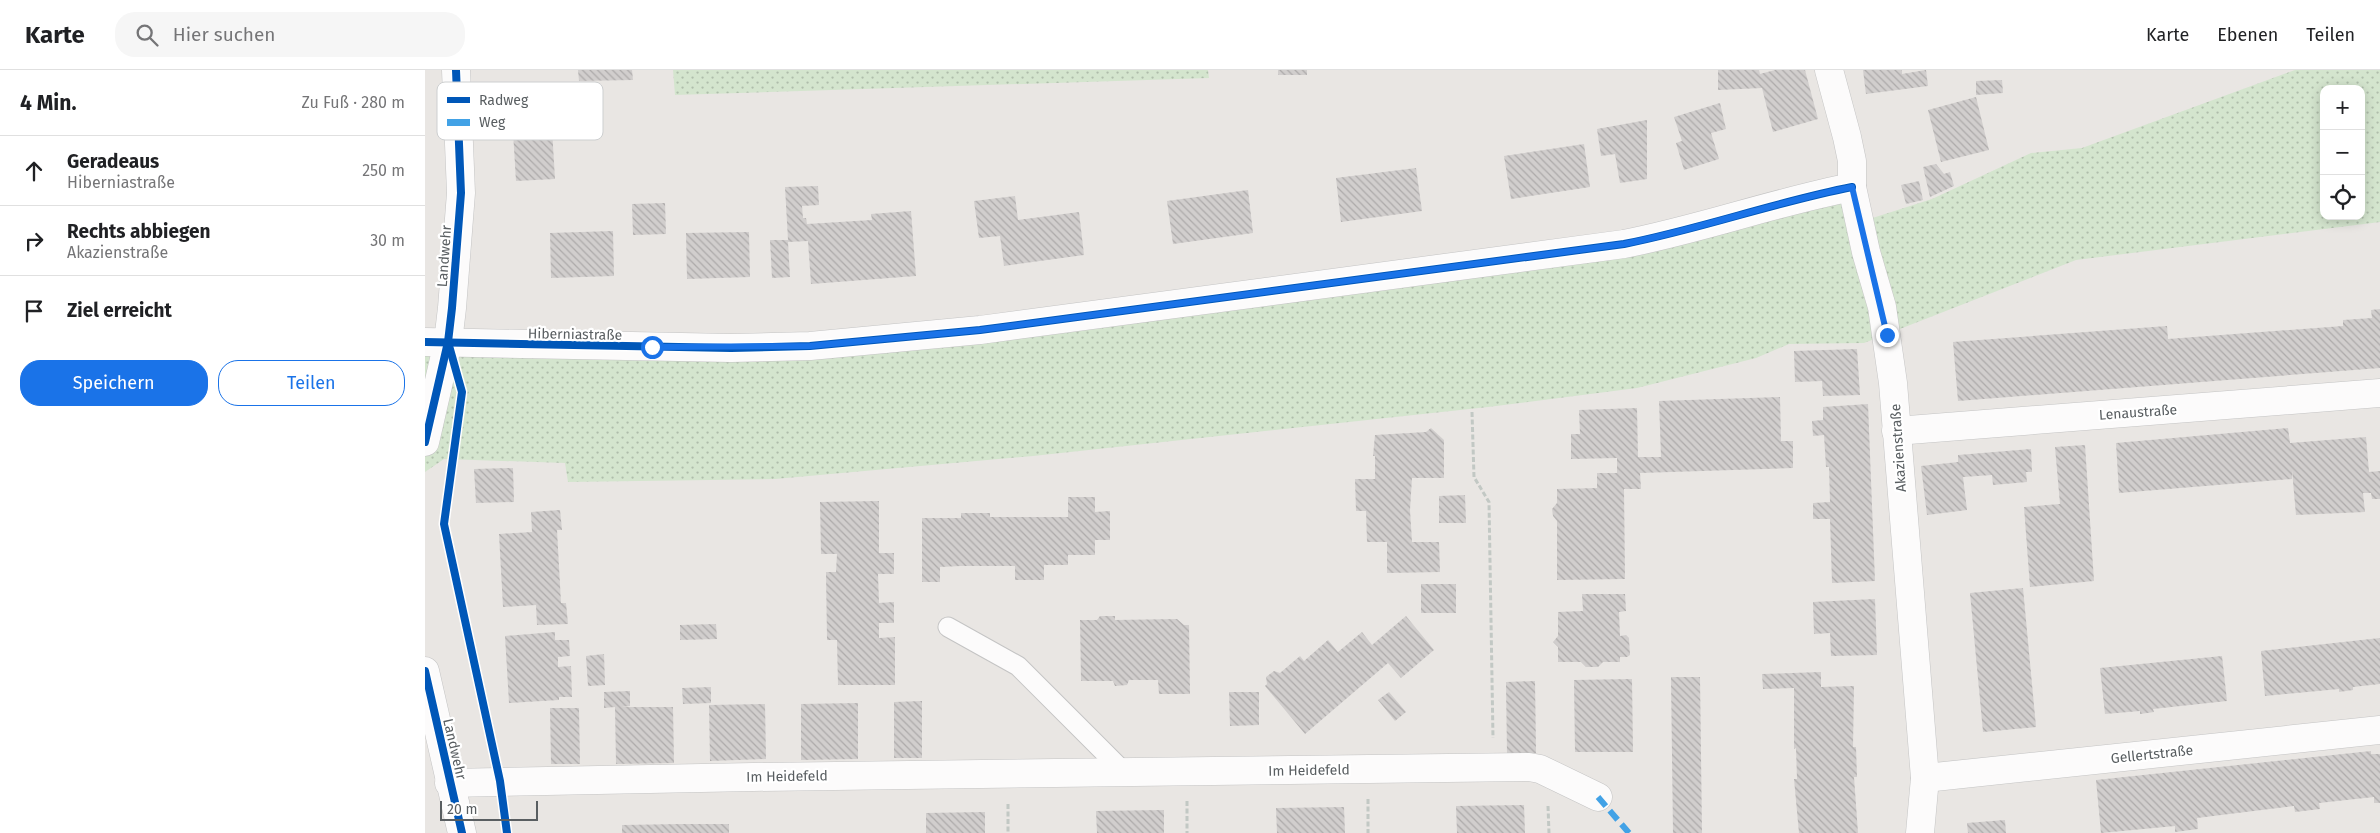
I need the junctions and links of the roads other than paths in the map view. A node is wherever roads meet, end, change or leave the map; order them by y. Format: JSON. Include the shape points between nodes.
{"nodes":[{"id":1,"x":1829,"y":70,"type":"edge"},
{"id":2,"x":459,"y":140,"type":"edge"},
{"id":3,"x":1852,"y":187,"type":"junction"},
{"id":4,"x":437,"y":342,"type":"edge"},
{"id":5,"x":2380,"y":393,"type":"edge"},
{"id":6,"x":1896,"y":431,"type":"junction"},
{"id":7,"x":425,"y":442,"type":"edge"},
{"id":8,"x":948,"y":627,"type":"dead end"},
{"id":9,"x":425,"y":671,"type":"edge"},
{"id":10,"x":2380,"y":730,"type":"edge"},
{"id":11,"x":1125,"y":773,"type":"junction"},
{"id":12,"x":1925,"y":778,"type":"junction"},
{"id":13,"x":449,"y":784,"type":"junction"},
{"id":14,"x":1598,"y":797,"type":"dead end"},
{"id":15,"x":462,"y":833,"type":"edge"},
{"id":16,"x":1920,"y":833,"type":"edge"}],
"edges":[{"from":1,"to":3,"type":"street","name":"Akazienstraße","via":[[1852,161]]},
{"from":2,"to":4,"type":"street","name":"Landwehr","via":[[461,193]]},
{"from":3,"to":4,"type":"street","name":"Hiberniastraße","via":[[1624,244],[980,330],[810,346],[731,348]]},
{"from":3,"to":6,"type":"street","name":"Akazienstraße","via":[[1883,316],[1893,382]]},
{"from":4,"to":7,"type":"street","name":"Landwehr"},
{"from":5,"to":6,"type":"street","name":"Lenaustraße"},
{"from":6,"to":12,"type":"street","name":"Akazienstraße"},
{"from":8,"to":11,"type":"lane","via":[[1018,666]]},
{"from":9,"to":13,"type":"street","name":"Landwehr"},
{"from":10,"to":12,"type":"street","name":"Gellertstraße"},
{"from":11,"to":13,"type":"street","name":"Im Heidefeld"},
{"from":11,"to":14,"type":"street","name":"Im Heidefeld","via":[[1529,767],[1540,769]]},
{"from":12,"to":16,"type":"street","name":"Akazienstraße"},
{"from":13,"to":15,"type":"street","name":"Landwehr"}]}
